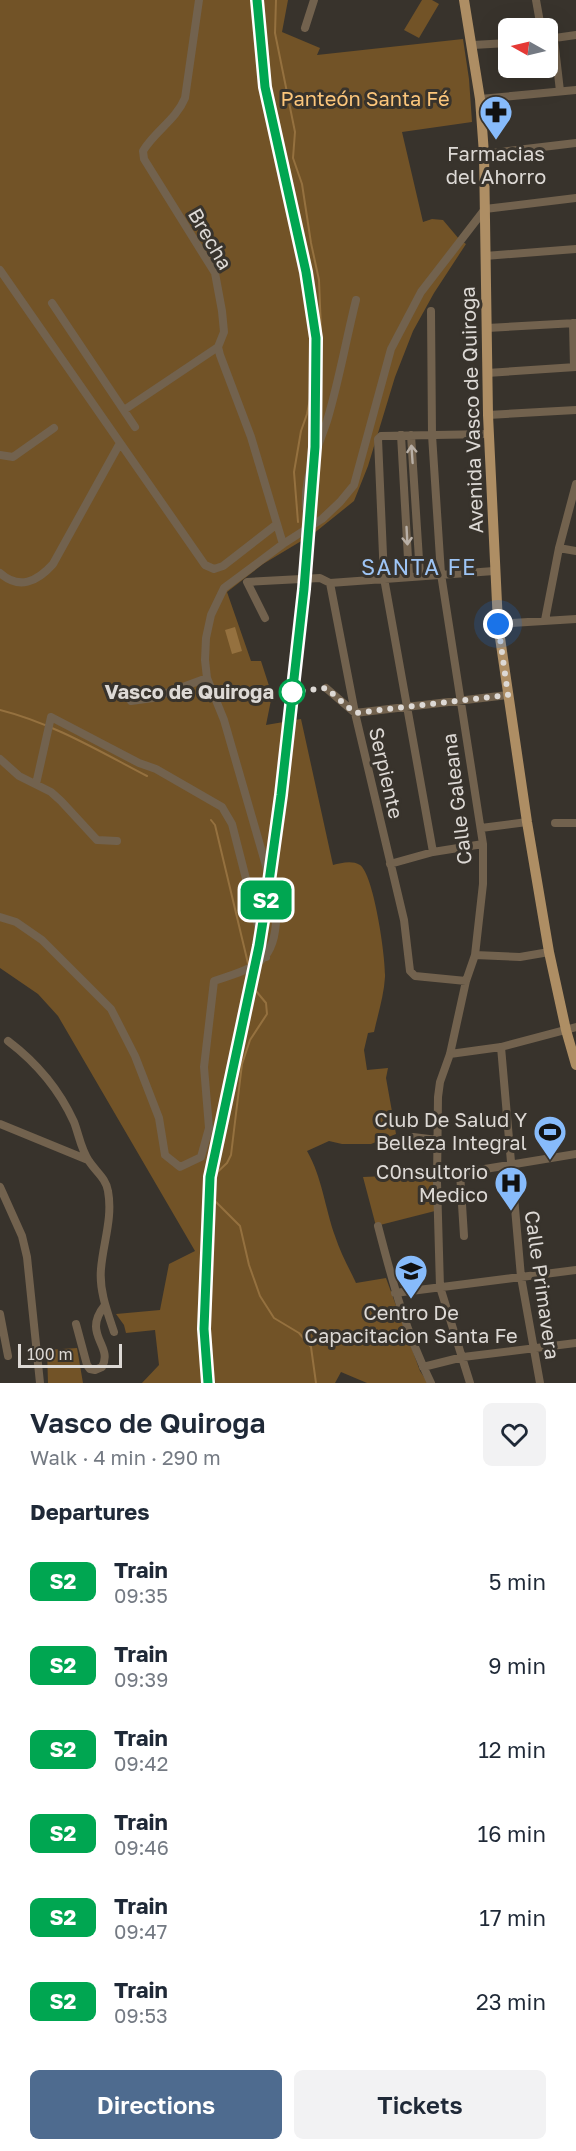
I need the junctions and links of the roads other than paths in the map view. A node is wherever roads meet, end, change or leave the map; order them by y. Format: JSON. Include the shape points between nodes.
{"nodes":[{"id":1,"x":199,"y":0,"type":"edge"},
{"id":2,"x":314,"y":0,"type":"edge"},
{"id":3,"x":464,"y":0,"type":"edge"},
{"id":4,"x":536,"y":0,"type":"edge"},
{"id":5,"x":539,"y":18,"type":"edge"},
{"id":6,"x":305,"y":28,"type":"dead end"},
{"id":7,"x":576,"y":35,"type":"edge"},
{"id":8,"x":558,"y":38,"type":"edge"},
{"id":9,"x":498,"y":44,"type":"edge"},
{"id":10,"x":473,"y":45,"type":"junction"},
{"id":11,"x":558,"y":78,"type":"edge"},
{"id":12,"x":576,"y":90,"type":"edge"},
{"id":13,"x":560,"y":91,"type":"junction"},
{"id":14,"x":480,"y":99,"type":"junction"},
{"id":15,"x":576,"y":143,"type":"edge"},
{"id":16,"x":484,"y":154,"type":"junction"},
{"id":17,"x":576,"y":198,"type":"edge"},
{"id":18,"x":484,"y":209,"type":"junction"},
{"id":19,"x":576,"y":249,"type":"edge"},
{"id":20,"x":485,"y":256,"type":"junction"},
{"id":21,"x":0,"y":270,"type":"edge"},
{"id":22,"x":356,"y":300,"type":"dead end"},
{"id":23,"x":52,"y":303,"type":"dead end"},
{"id":24,"x":430,"y":311,"type":"dead end"},
{"id":25,"x":574,"y":323,"type":"edge"},
{"id":26,"x":487,"y":328,"type":"junction"},
{"id":27,"x":218,"y":347,"type":"junction"},
{"id":28,"x":575,"y":367,"type":"edge"},
{"id":29,"x":487,"y":373,"type":"junction"},
{"id":30,"x":124,"y":410,"type":"junction"},
{"id":31,"x":576,"y":410,"type":"edge"},
{"id":32,"x":488,"y":415,"type":"junction"},
{"id":33,"x":135,"y":427,"type":"dead end"},
{"id":34,"x":54,"y":428,"type":"dead end"},
{"id":35,"x":489,"y":434,"type":"junction"},
{"id":36,"x":401,"y":435,"type":"junction"},
{"id":37,"x":411,"y":435,"type":"junction"},
{"id":38,"x":432,"y":435,"type":"junction"},
{"id":39,"x":120,"y":443,"type":"junction"},
{"id":40,"x":0,"y":456,"type":"edge"},
{"id":41,"x":576,"y":484,"type":"edge"},
{"id":42,"x":415,"y":496,"type":"junction"},
{"id":43,"x":405,"y":497,"type":"junction"},
{"id":44,"x":277,"y":524,"type":"junction"},
{"id":45,"x":309,"y":527,"type":"junction"},
{"id":46,"x":283,"y":544,"type":"junction"},
{"id":47,"x":559,"y":548,"type":"junction"},
{"id":48,"x":576,"y":551,"type":"edge"},
{"id":49,"x":495,"y":571,"type":"junction"},
{"id":50,"x":0,"y":573,"type":"edge"},
{"id":51,"x":441,"y":574,"type":"junction"},
{"id":52,"x":420,"y":575,"type":"junction"},
{"id":53,"x":409,"y":576,"type":"junction"},
{"id":54,"x":384,"y":578,"type":"junction"},
{"id":55,"x":330,"y":583,"type":"junction"},
{"id":56,"x":265,"y":618,"type":"dead end"},
{"id":57,"x":576,"y":619,"type":"edge"},
{"id":58,"x":545,"y":620,"type":"junction"},
{"id":59,"x":498,"y":624,"type":"junction"},
{"id":60,"x":207,"y":678,"type":"junction"},
{"id":61,"x":326,"y":688,"type":"dead end"},
{"id":62,"x":508,"y":695,"type":"junction"},
{"id":63,"x":131,"y":701,"type":"dead end"},
{"id":64,"x":461,"y":701,"type":"junction"},
{"id":65,"x":409,"y":706,"type":"junction"},
{"id":66,"x":355,"y":713,"type":"junction"},
{"id":67,"x":0,"y":759,"type":"edge"},
{"id":68,"x":36,"y":784,"type":"junction"},
{"id":69,"x":527,"y":822,"type":"junction"},
{"id":70,"x":555,"y":823,"type":"dead end"},
{"id":71,"x":576,"y":823,"type":"edge"},
{"id":72,"x":481,"y":828,"type":"junction"},
{"id":73,"x":117,"y":841,"type":"dead end"},
{"id":74,"x":483,"y":844,"type":"junction"},
{"id":75,"x":433,"y":852,"type":"junction"},
{"id":76,"x":390,"y":864,"type":"junction"},
{"id":77,"x":0,"y":917,"type":"edge"},
{"id":78,"x":549,"y":952,"type":"junction"},
{"id":79,"x":475,"y":955,"type":"junction"},
{"id":80,"x":266,"y":957,"type":"junction"},
{"id":81,"x":466,"y":981,"type":"junction"},
{"id":82,"x":571,"y":1028,"type":"edge"},
{"id":83,"x":8,"y":1041,"type":"dead end"},
{"id":84,"x":501,"y":1047,"type":"junction"},
{"id":85,"x":450,"y":1054,"type":"junction"},
{"id":86,"x":576,"y":1065,"type":"edge"},
{"id":87,"x":0,"y":1124,"type":"edge"},
{"id":88,"x":437,"y":1140,"type":"junction"},
{"id":89,"x":383,"y":1148,"type":"dead end"},
{"id":90,"x":576,"y":1154,"type":"edge"},
{"id":91,"x":88,"y":1160,"type":"junction"},
{"id":92,"x":511,"y":1166,"type":"junction"},
{"id":93,"x":460,"y":1173,"type":"junction"},
{"id":94,"x":436,"y":1177,"type":"junction"},
{"id":95,"x":0,"y":1187,"type":"edge"},
{"id":96,"x":378,"y":1226,"type":"dead end"},
{"id":97,"x":464,"y":1236,"type":"dead end"},
{"id":98,"x":576,"y":1270,"type":"edge"},
{"id":99,"x":521,"y":1277,"type":"junction"},
{"id":100,"x":440,"y":1287,"type":"junction"},
{"id":101,"x":395,"y":1293,"type":"junction"},
{"id":102,"x":105,"y":1305,"type":"junction"},
{"id":103,"x":0,"y":1314,"type":"edge"},
{"id":104,"x":76,"y":1324,"type":"dead end"},
{"id":105,"x":114,"y":1332,"type":"dead end"},
{"id":106,"x":576,"y":1344,"type":"edge"},
{"id":107,"x":532,"y":1348,"type":"junction"},
{"id":108,"x":8,"y":1356,"type":"dead end"},
{"id":109,"x":462,"y":1357,"type":"junction"},
{"id":110,"x":423,"y":1366,"type":"junction"},
{"id":111,"x":40,"y":1383,"type":"edge"},
{"id":112,"x":431,"y":1383,"type":"edge"},
{"id":113,"x":470,"y":1383,"type":"edge"},
{"id":114,"x":540,"y":1383,"type":"edge"}],
"edges":[{"from":1,"to":27,"type":"street","name":"Brecha","via":[[185,98],[180,111],[143,151],[154,176],[215,273],[224,332]]},
{"from":2,"to":6,"type":"street"},
{"from":3,"to":10,"type":"main road","name":"Avenida Vasco de Quiroga"},
{"from":4,"to":5,"type":"street"},
{"from":7,"to":8,"type":"street"},
{"from":9,"to":10,"type":"street"},
{"from":10,"to":14,"type":"main road","name":"Avenida Vasco de Quiroga"},
{"from":11,"to":13,"type":"street"},
{"from":12,"to":13,"type":"street"},
{"from":13,"to":14,"type":"street"},
{"from":14,"to":16,"type":"main road","name":"Avenida Vasco de Quiroga"},
{"from":15,"to":16,"type":"street"},
{"from":16,"to":18,"type":"main road","name":"Avenida Vasco de Quiroga"},
{"from":17,"to":18,"type":"street"},
{"from":18,"to":20,"type":"main road","name":"Avenida Vasco de Quiroga"},
{"from":18,"to":45,"type":"street","via":[[422,292],[391,349],[354,485],[322,519]]},
{"from":19,"to":20,"type":"street"},
{"from":20,"to":26,"type":"main road","name":"Avenida Vasco de Quiroga"},
{"from":21,"to":39,"type":"street"},
{"from":22,"to":45,"type":"street","via":[[326,421],[311,462],[304,507]]},
{"from":23,"to":30,"type":"street"},
{"from":24,"to":38,"type":"street","name":"Calle Galeana"},
{"from":25,"to":26,"type":"street"},
{"from":25,"to":28,"type":"street"},
{"from":26,"to":29,"type":"main road","name":"Avenida Vasco de Quiroga"},
{"from":27,"to":30,"type":"street"},
{"from":27,"to":44,"type":"street","name":"Brecha"},
{"from":28,"to":29,"type":"street"},
{"from":29,"to":32,"type":"main road","name":"Avenida Vasco de Quiroga"},
{"from":30,"to":33,"type":"street"},
{"from":31,"to":32,"type":"street"},
{"from":32,"to":35,"type":"main road","name":"Avenida Vasco de Quiroga"},
{"from":34,"to":40,"type":"street","via":[[13,457]]},
{"from":35,"to":38,"type":"street"},
{"from":35,"to":49,"type":"main road","name":"Avenida Vasco de Quiroga"},
{"from":36,"to":37,"type":"street"},
{"from":36,"to":43,"type":"street"},
{"from":36,"to":54,"type":"street","via":[[379,436]]},
{"from":37,"to":38,"type":"street"},
{"from":42,"to":37,"type":"street","one_way":true},
{"from":38,"to":51,"type":"street","name":"Calle Galeana"},
{"from":39,"to":44,"type":"street","via":[[205,566],[223,566]]},
{"from":39,"to":50,"type":"street","via":[[42,577],[19,583],[10,582]]},
{"from":41,"to":47,"type":"street"},
{"from":42,"to":43,"type":"street"},
{"from":42,"to":52,"type":"street"},
{"from":43,"to":53,"type":"street","one_way":true},
{"from":44,"to":46,"type":"street","name":"Brecha"},
{"from":45,"to":46,"type":"street"},
{"from":46,"to":60,"type":"street","via":[[224,588],[211,615],[206,638]]},
{"from":47,"to":48,"type":"street"},
{"from":47,"to":58,"type":"street"},
{"from":49,"to":51,"type":"street"},
{"from":49,"to":59,"type":"main road","name":"Avenida Vasco de Quiroga"},
{"from":51,"to":52,"type":"street"},
{"from":51,"to":64,"type":"street","name":"Calle Galeana"},
{"from":52,"to":53,"type":"street"},
{"from":53,"to":54,"type":"street"},
{"from":54,"to":55,"type":"street"},
{"from":54,"to":65,"type":"street"},
{"from":55,"to":56,"type":"street","via":[[320,578],[247,582]]},
{"from":55,"to":66,"type":"street","name":"Serpiente"},
{"from":57,"to":58,"type":"street"},
{"from":58,"to":59,"type":"street"},
{"from":59,"to":62,"type":"main road","name":"Avenida Vasco de Quiroga"},
{"from":60,"to":63,"type":"street","via":[[153,698]]},
{"from":60,"to":80,"type":"street","via":[[224,720],[277,904],[275,937]]},
{"from":61,"to":66,"type":"street"},
{"from":62,"to":64,"type":"street"},
{"from":62,"to":69,"type":"main road","name":"Avenida Vasco de Quiroga"},
{"from":64,"to":65,"type":"street"},
{"from":64,"to":72,"type":"street","name":"Calle Galeana"},
{"from":65,"to":66,"type":"street"},
{"from":65,"to":75,"type":"street"},
{"from":66,"to":76,"type":"street","name":"Serpiente"},
{"from":67,"to":68,"type":"street","via":[[19,776]]},
{"from":68,"to":73,"type":"street","via":[[61,801],[97,840]]},
{"from":68,"to":80,"type":"street","via":[[51,717],[222,807],[232,824]]},
{"from":69,"to":72,"type":"street"},
{"from":69,"to":78,"type":"main road","name":"Avenida Vasco de Quiroga"},
{"from":70,"to":71,"type":"street"},
{"from":72,"to":74,"type":"street","name":"Calle Galeana"},
{"from":74,"to":75,"type":"street"},
{"from":74,"to":79,"type":"street","name":"Calle Galeana"},
{"from":75,"to":76,"type":"street"},
{"from":76,"to":81,"type":"street","name":"Serpiente","via":[[404,920],[410,971],[415,976]]},
{"from":77,"to":80,"type":"street","via":[[16,922],[42,940],[111,1009],[135,1056],[159,1118],[165,1155],[180,1167],[201,1156],[209,1128],[204,1067],[214,981],[241,972]]},
{"from":78,"to":79,"type":"street","via":[[520,957]]},
{"from":78,"to":82,"type":"main road","name":"Avenida Vasco de Quiroga"},
{"from":79,"to":81,"type":"street","name":"Calle Galeana"},
{"from":81,"to":85,"type":"street","name":"Calle Galeana"},
{"from":82,"to":84,"type":"street"},
{"from":82,"to":86,"type":"main road","name":"Avenida Vasco de Quiroga"},
{"from":83,"to":91,"type":"street","via":[[45,1074],[57,1091]]},
{"from":84,"to":85,"type":"street"},
{"from":84,"to":92,"type":"street","name":"Calle Primavera"},
{"from":85,"to":88,"type":"street","name":"Calle Galeana","via":[[440,1082]]},
{"from":87,"to":91,"type":"street"},
{"from":88,"to":89,"type":"street","via":[[413,1137]]},
{"from":88,"to":94,"type":"street","name":"Calle Galeana"},
{"from":90,"to":92,"type":"street"},
{"from":91,"to":102,"type":"street","via":[[104,1178],[108,1190],[109,1226],[101,1271]]},
{"from":92,"to":93,"type":"street"},
{"from":92,"to":99,"type":"street","name":"Calle Primavera"},
{"from":93,"to":94,"type":"street"},
{"from":93,"to":97,"type":"street"},
{"from":94,"to":100,"type":"street","name":"Calle Galeana"},
{"from":95,"to":111,"type":"street","via":[[27,1257]]},
{"from":96,"to":101,"type":"street"},
{"from":98,"to":99,"type":"street"},
{"from":99,"to":100,"type":"street"},
{"from":99,"to":107,"type":"street","name":"Calle Primavera"},
{"from":100,"to":101,"type":"street"},
{"from":100,"to":109,"type":"street","name":"Calle Galeana"},
{"from":101,"to":110,"type":"street"},
{"from":102,"to":104,"type":"street","via":[[95,1326],[105,1357],[102,1367],[95,1370],[87,1365]]},
{"from":102,"to":105,"type":"street"},
{"from":103,"to":108,"type":"street"},
{"from":106,"to":107,"type":"street"},
{"from":107,"to":109,"type":"street"},
{"from":107,"to":114,"type":"street","name":"Calle Primavera"},
{"from":109,"to":110,"type":"street"},
{"from":109,"to":113,"type":"street","name":"Calle Galeana"},
{"from":110,"to":112,"type":"street"}]}
